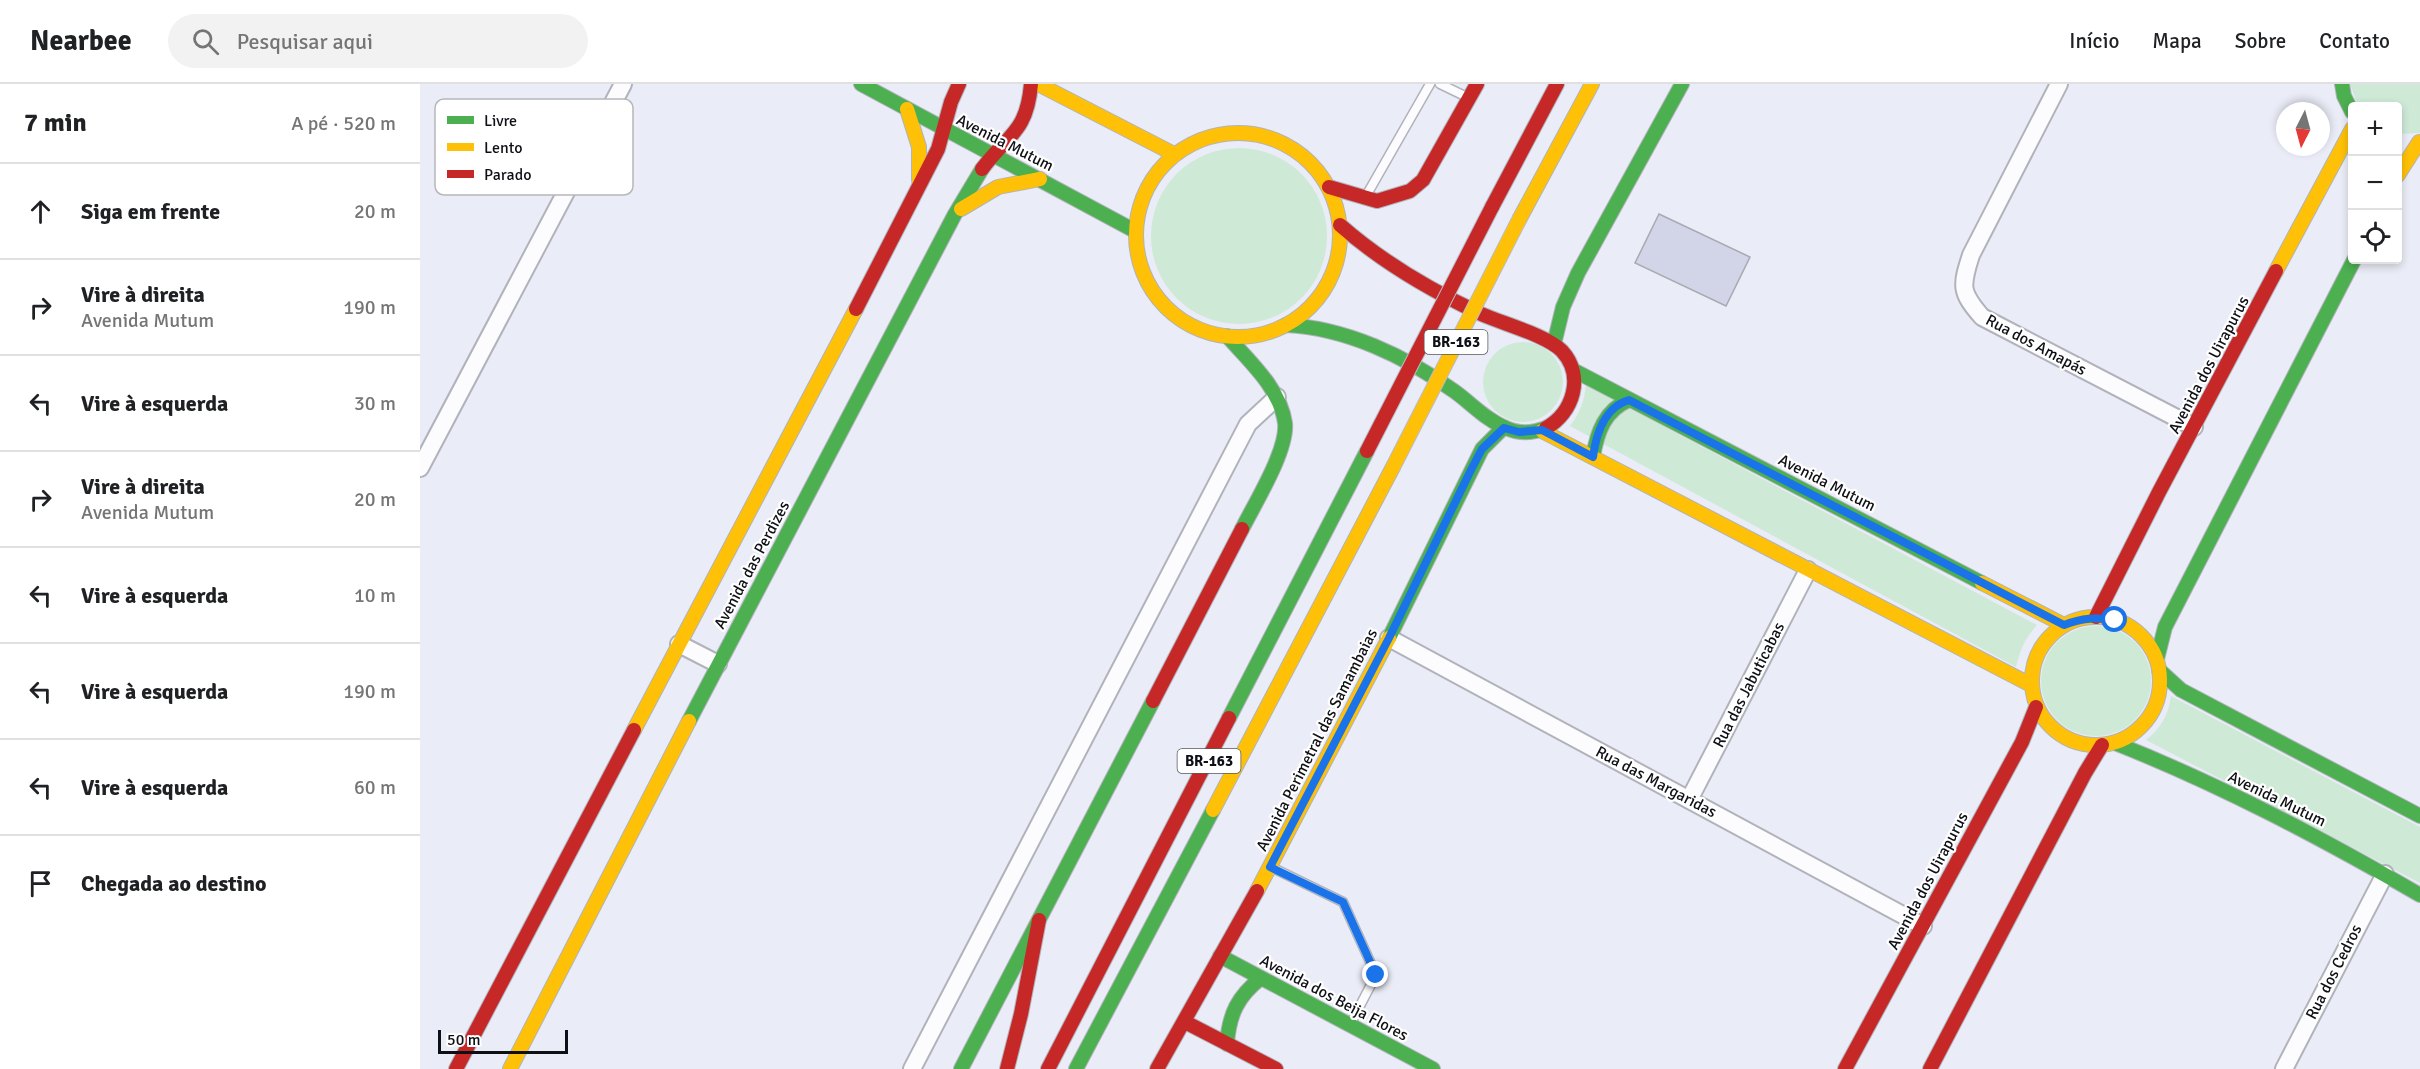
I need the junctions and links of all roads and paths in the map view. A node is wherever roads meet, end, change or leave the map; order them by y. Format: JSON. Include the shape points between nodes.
{"nodes":[{"id":1,"x":623,"y":84,"type":"edge"},
{"id":2,"x":861,"y":84,"type":"edge"},
{"id":3,"x":959,"y":84,"type":"edge"},
{"id":4,"x":1032,"y":84,"type":"edge"},
{"id":5,"x":1038,"y":84,"type":"edge"},
{"id":6,"x":1430,"y":84,"type":"edge"},
{"id":7,"x":1440,"y":84,"type":"edge"},
{"id":8,"x":1477,"y":84,"type":"edge"},
{"id":9,"x":1557,"y":84,"type":"edge"},
{"id":10,"x":1592,"y":84,"type":"edge"},
{"id":11,"x":1682,"y":84,"type":"edge"},
{"id":12,"x":2059,"y":84,"type":"edge"},
{"id":13,"x":2342,"y":84,"type":"edge"},
{"id":14,"x":615,"y":99,"type":"edge"},
{"id":15,"x":1469,"y":99,"type":"junction"},
{"id":16,"x":2348,"y":104,"type":"edge"},
{"id":17,"x":907,"y":109,"type":"junction"},
{"id":18,"x":944,"y":130,"type":"junction"},
{"id":19,"x":2348,"y":137,"type":"edge"},
{"id":20,"x":2402,"y":142,"type":"dead end"},
{"id":21,"x":2419,"y":142,"type":"edge"},
{"id":22,"x":993,"y":154,"type":"junction"},
{"id":23,"x":1174,"y":154,"type":"junction"},
{"id":24,"x":2402,"y":168,"type":"edge"},
{"id":25,"x":1040,"y":179,"type":"junction"},
{"id":26,"x":919,"y":186,"type":"junction"},
{"id":27,"x":1329,"y":187,"type":"junction"},
{"id":28,"x":564,"y":195,"type":"edge"},
{"id":29,"x":1364,"y":199,"type":"junction"},
{"id":30,"x":955,"y":214,"type":"junction"},
{"id":31,"x":1340,"y":225,"type":"junction"},
{"id":32,"x":1135,"y":231,"type":"junction"},
{"id":33,"x":2352,"y":264,"type":"edge"},
{"id":34,"x":1286,"y":325,"type":"junction"},
{"id":35,"x":1227,"y":336,"type":"junction"},
{"id":36,"x":1554,"y":344,"type":"junction"},
{"id":37,"x":1575,"y":371,"type":"junction"},
{"id":38,"x":1277,"y":397,"type":"junction"},
{"id":39,"x":1629,"y":400,"type":"junction"},
{"id":40,"x":2194,"y":427,"type":"junction"},
{"id":41,"x":1504,"y":428,"type":"junction"},
{"id":42,"x":1542,"y":430,"type":"junction"},
{"id":43,"x":1593,"y":457,"type":"junction"},
{"id":44,"x":420,"y":468,"type":"edge"},
{"id":45,"x":1808,"y":570,"type":"junction"},
{"id":46,"x":2096,"y":617,"type":"junction"},
{"id":47,"x":2064,"y":625,"type":"junction"},
{"id":48,"x":1389,"y":638,"type":"junction"},
{"id":49,"x":678,"y":644,"type":"junction"},
{"id":50,"x":718,"y":664,"type":"junction"},
{"id":51,"x":2158,"y":665,"type":"junction"},
{"id":52,"x":2031,"y":685,"type":"junction"},
{"id":53,"x":2036,"y":707,"type":"junction"},
{"id":54,"x":2108,"y":744,"type":"junction"},
{"id":55,"x":1689,"y":800,"type":"junction"},
{"id":56,"x":2419,"y":813,"type":"edge"},
{"id":57,"x":1270,"y":867,"type":"junction"},
{"id":58,"x":2385,"y":874,"type":"junction"},
{"id":59,"x":2420,"y":895,"type":"edge"},
{"id":60,"x":1039,"y":920,"type":"junction"},
{"id":61,"x":1923,"y":926,"type":"junction"},
{"id":62,"x":1220,"y":956,"type":"junction"},
{"id":63,"x":1261,"y":978,"type":"junction"},
{"id":64,"x":1185,"y":1022,"type":"junction"},
{"id":65,"x":1350,"y":1025,"type":"junction"},
{"id":66,"x":1227,"y":1044,"type":"junction"},
{"id":67,"x":456,"y":1069,"type":"edge"},
{"id":68,"x":510,"y":1069,"type":"edge"},
{"id":69,"x":912,"y":1069,"type":"edge"},
{"id":70,"x":961,"y":1069,"type":"edge"},
{"id":71,"x":1007,"y":1069,"type":"edge"},
{"id":72,"x":1048,"y":1069,"type":"edge"},
{"id":73,"x":1076,"y":1069,"type":"edge"},
{"id":74,"x":1158,"y":1069,"type":"edge"},
{"id":75,"x":1276,"y":1069,"type":"edge"},
{"id":76,"x":1433,"y":1069,"type":"edge"},
{"id":77,"x":1845,"y":1069,"type":"edge"},
{"id":78,"x":1930,"y":1069,"type":"edge"},
{"id":79,"x":2284,"y":1069,"type":"edge"}],
"edges":[{"from":1,"to":14,"type":"street"},
{"from":2,"to":17,"type":"main road","name":"Avenida Mutum"},
{"from":3,"to":18,"type":"main road","name":"Avenida das Perdizes"},
{"from":4,"to":22,"type":"main road","name":"Avenida das Perdizes","via":[[1022,123]]},
{"from":5,"to":23,"type":"main road"},
{"from":6,"to":29,"type":"lane"},
{"from":7,"to":15,"type":"lane"},
{"from":8,"to":15,"type":"main road"},
{"from":9,"to":72,"type":"main road","number":"BR-163","bridge":true},
{"from":10,"to":73,"type":"main road","number":"BR-163","bridge":true},
{"from":11,"to":36,"type":"main road","via":[[1578,273],[1563,307]]},
{"from":12,"to":40,"type":"street","name":"Rua dos Amapás","via":[[1971,255],[1963,280],[1966,300],[1982,317]]},
{"from":13,"to":16,"type":"main road"},
{"from":15,"to":29,"type":"main road","via":[[1423,180],[1394,197]]},
{"from":17,"to":18,"type":"main road","name":"Avenida Mutum"},
{"from":17,"to":26,"type":"main road","via":[[919,147]]},
{"from":18,"to":22,"type":"main road","name":"Avenida Mutum"},
{"from":18,"to":26,"type":"main road","name":"Avenida das Perdizes"},
{"from":19,"to":40,"type":"main road","name":"Avenida dos Uirapurus"},
{"from":20,"to":21,"type":"main road"},
{"from":21,"to":24,"type":"main road"},
{"from":22,"to":25,"type":"main road","name":"Avenida Mutum"},
{"from":22,"to":30,"type":"main road","name":"Avenida das Perdizes"},
{"from":23,"to":27,"type":"main road","via":[[1208,136],[1248,133],[1268,137],[1303,156]]},
{"from":23,"to":32,"type":"main road","via":[[1147,186]]},
{"from":25,"to":30,"type":"main road","via":[[1008,183],[986,192]]},
{"from":25,"to":32,"type":"main road","name":"Avenida Mutum"},
{"from":26,"to":49,"type":"main road","name":"Avenida das Perdizes"},
{"from":27,"to":29,"type":"main road"},
{"from":27,"to":31,"type":"main road"},
{"from":28,"to":44,"type":"street"},
{"from":30,"to":50,"type":"main road","name":"Avenida das Perdizes"},
{"from":31,"to":34,"type":"main road","via":[[1338,255],[1328,283],[1303,314]]},
{"from":31,"to":36,"type":"main road","via":[[1373,254],[1422,286]]},
{"from":32,"to":35,"type":"main road","via":[[1139,264],[1158,299],[1189,325]]},
{"from":33,"to":51,"type":"main road","via":[[2164,627]]},
{"from":34,"to":35,"type":"main road","via":[[1257,335]]},
{"from":34,"to":41,"type":"main road","via":[[1323,328],[1406,362],[1443,383]]},
{"from":35,"to":38,"type":"main road"},
{"from":36,"to":37,"type":"main road"},
{"from":37,"to":39,"type":"main road","name":"Avenida Mutum"},
{"from":37,"to":42,"type":"main road","via":[[1570,404],[1553,426]]},
{"from":38,"to":60,"type":"main road","via":[[1284,437],[1264,487]]},
{"from":38,"to":69,"type":"street","via":[[1248,424]]},
{"from":39,"to":43,"type":"main road","via":[[1616,406],[1603,424]]},
{"from":39,"to":47,"type":"main road","name":"Avenida Mutum"},
{"from":40,"to":46,"type":"main road","name":"Avenida dos Uirapurus"},
{"from":41,"to":42,"type":"main road","via":[[1519,432]]},
{"from":41,"to":48,"type":"main road","name":"Avenida Perimetral das Samambaias","via":[[1482,449]]},
{"from":42,"to":43,"type":"main road"},
{"from":43,"to":45,"type":"main road"},
{"from":45,"to":52,"type":"main road"},
{"from":45,"to":55,"type":"street","name":"Rua das Jabuticabas"},
{"from":46,"to":47,"type":"main road"},
{"from":46,"to":51,"type":"main road","via":[[2133,628],[2147,642]]},
{"from":47,"to":52,"type":"main road","via":[[2039,650],[2032,667]]},
{"from":48,"to":55,"type":"street","name":"Rua das Margaridas"},
{"from":48,"to":57,"type":"main road","name":"Avenida Perimetral das Samambaias"},
{"from":49,"to":50,"type":"street"},
{"from":49,"to":67,"type":"main road","name":"Avenida das Perdizes"},
{"from":50,"to":68,"type":"main road","name":"Avenida das Perdizes"},
{"from":51,"to":54,"type":"main road","via":[[2160,688],[2145,722],[2132,735]]},
{"from":51,"to":56,"type":"main road","via":[[2181,690]]},
{"from":52,"to":53,"type":"main road"},
{"from":53,"to":54,"type":"main road","via":[[2044,721],[2070,740],[2086,745]]},
{"from":53,"to":61,"type":"main road","name":"Avenida dos Uirapurus","via":[[2022,742]]},
{"from":54,"to":58,"type":"main road","name":"Avenida Mutum","via":[[2173,766]]},
{"from":54,"to":78,"type":"main road","via":[[2085,773]]},
{"from":55,"to":61,"type":"street","name":"Rua das Margaridas"},
{"from":57,"to":62,"type":"main road","name":"Avenida Perimetral das Samambaias"},
{"from":57,"to":65,"type":"lane","via":[[1343,902],[1347,908],[1376,975]]},
{"from":58,"to":59,"type":"main road","name":"Avenida Mutum"},
{"from":58,"to":79,"type":"street","name":"Rua dos Cedros"},
{"from":60,"to":70,"type":"main road"},
{"from":60,"to":71,"type":"main road"},
{"from":61,"to":77,"type":"main road","name":"Avenida dos Uirapurus"},
{"from":62,"to":63,"type":"main road","name":"Avenida dos Beija Flores"},
{"from":62,"to":64,"type":"main road","name":"Avenida Perimetral das Samambaias"},
{"from":63,"to":65,"type":"main road","name":"Avenida dos Beija Flores"},
{"from":63,"to":66,"type":"main road","via":[[1233,1005],[1227,1024]]},
{"from":64,"to":66,"type":"main road"},
{"from":64,"to":74,"type":"main road","name":"Avenida Perimetral das Samambaias"},
{"from":65,"to":76,"type":"main road","name":"Avenida dos Beija Flores"},
{"from":66,"to":75,"type":"main road"}]}
